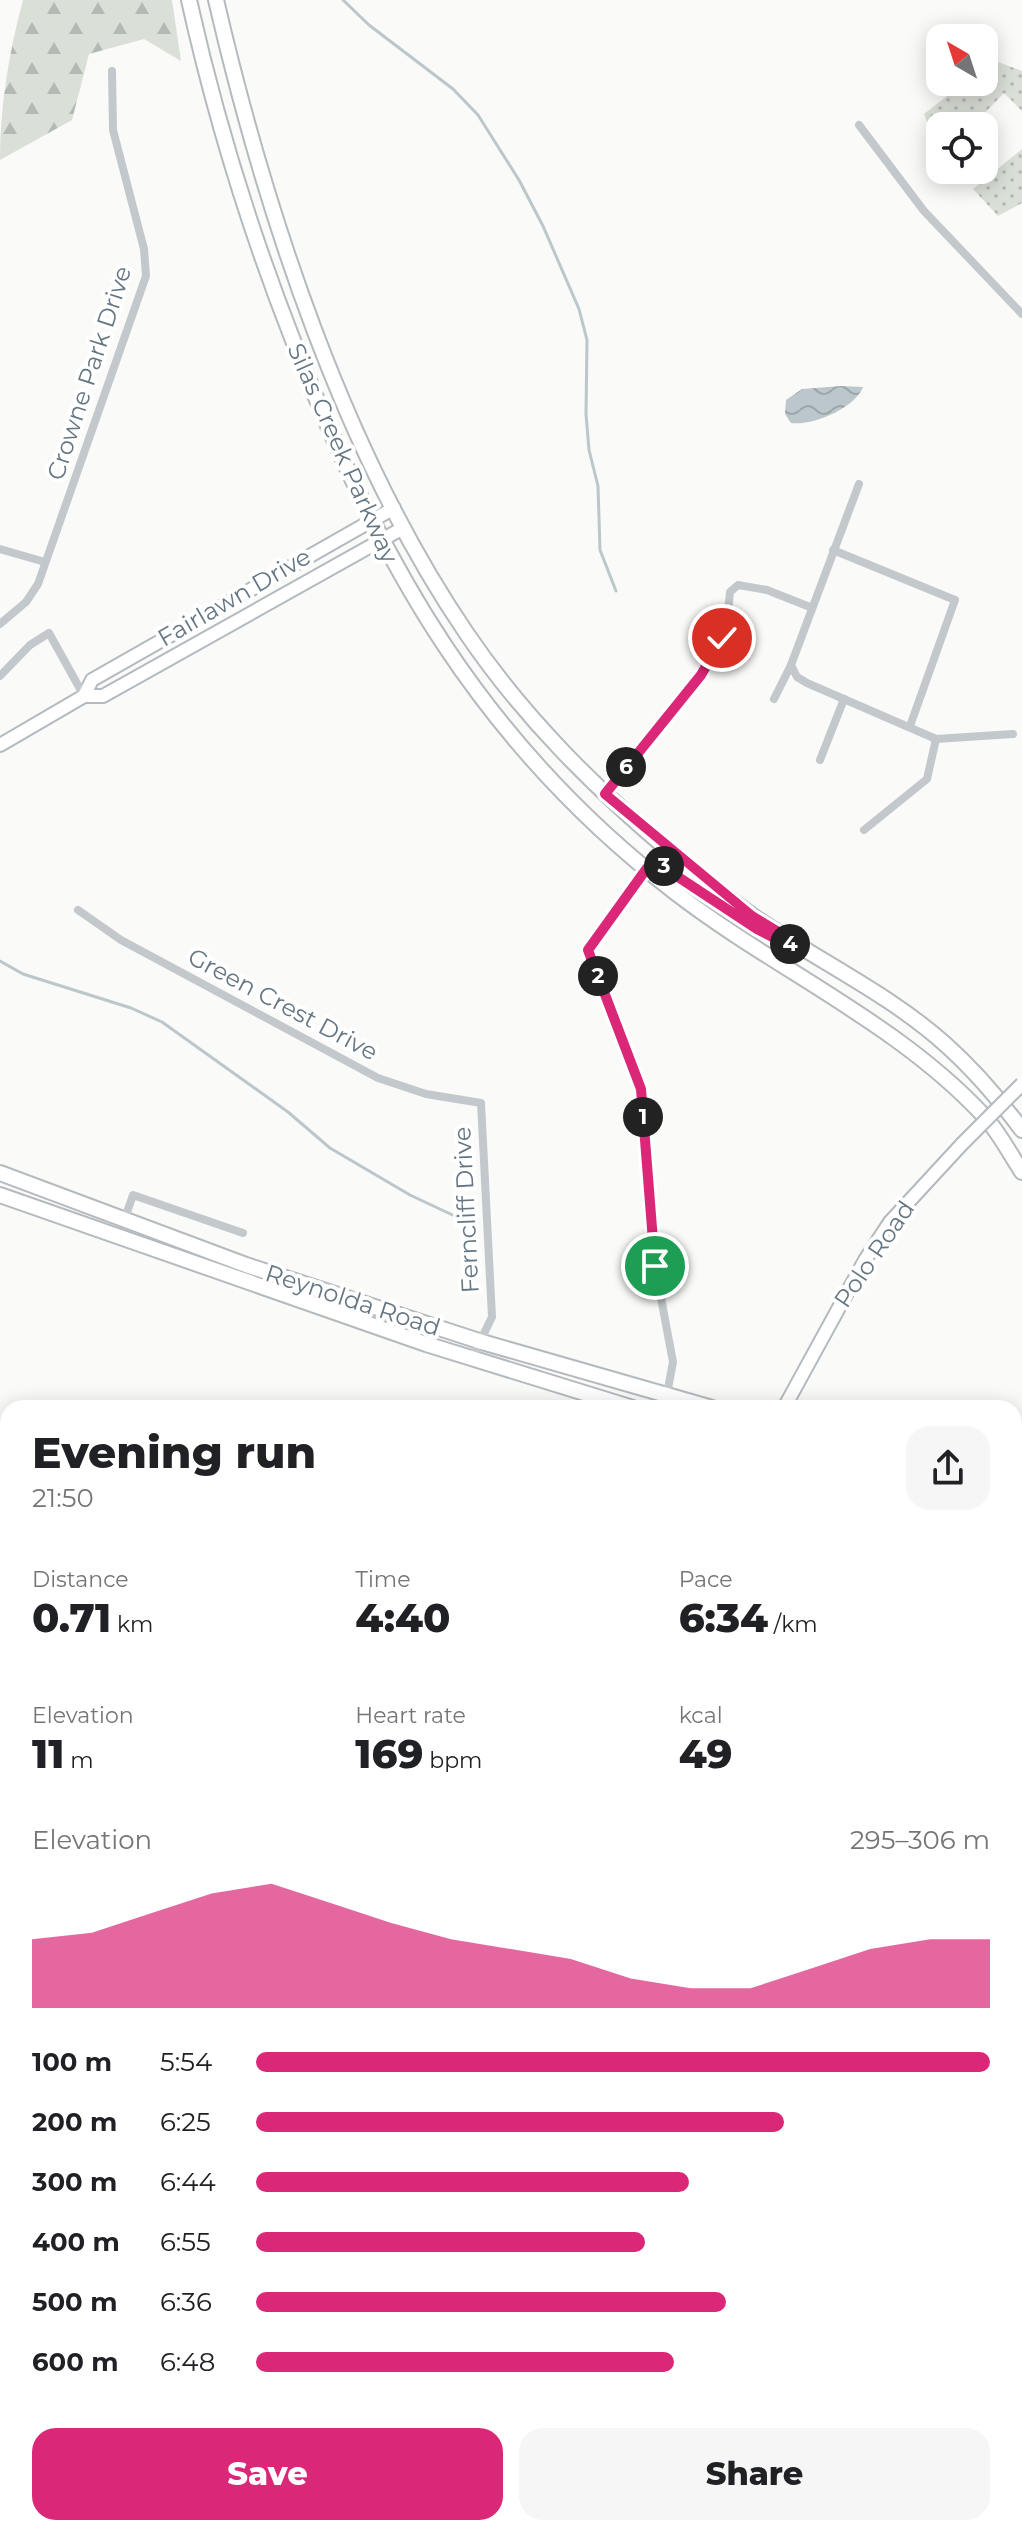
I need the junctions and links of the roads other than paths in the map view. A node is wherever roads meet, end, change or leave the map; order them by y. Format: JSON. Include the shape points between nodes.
{"nodes":[{"id":1,"x":189,"y":0,"type":"edge"},
{"id":2,"x":216,"y":0,"type":"edge"},
{"id":3,"x":223,"y":30,"type":"junction"},
{"id":4,"x":197,"y":37,"type":"junction"},
{"id":5,"x":112,"y":71,"type":"dead end"},
{"id":6,"x":859,"y":125,"type":"dead end"},
{"id":7,"x":1022,"y":314,"type":"edge"},
{"id":8,"x":859,"y":484,"type":"dead end"},
{"id":9,"x":394,"y":508,"type":"junction"},
{"id":10,"x":369,"y":521,"type":"junction"},
{"id":11,"x":403,"y":528,"type":"junction"},
{"id":12,"x":380,"y":541,"type":"junction"},
{"id":13,"x":0,"y":549,"type":"edge"},
{"id":14,"x":833,"y":550,"type":"junction"},
{"id":15,"x":45,"y":562,"type":"junction"},
{"id":16,"x":810,"y":607,"type":"junction"},
{"id":17,"x":0,"y":624,"type":"edge"},
{"id":18,"x":791,"y":665,"type":"junction"},
{"id":19,"x":0,"y":676,"type":"edge"},
{"id":20,"x":84,"y":696,"type":"junction"},
{"id":21,"x":774,"y":699,"type":"dead end"},
{"id":22,"x":844,"y":699,"type":"junction"},
{"id":23,"x":910,"y":726,"type":"junction"},
{"id":24,"x":1013,"y":734,"type":"dead end"},
{"id":25,"x":936,"y":739,"type":"junction"},
{"id":26,"x":0,"y":745,"type":"edge"},
{"id":27,"x":820,"y":760,"type":"dead end"},
{"id":28,"x":605,"y":794,"type":"junction"},
{"id":29,"x":864,"y":830,"type":"dead end"},
{"id":30,"x":647,"y":868,"type":"junction"},
{"id":31,"x":78,"y":910,"type":"dead end"},
{"id":32,"x":803,"y":947,"type":"junction"},
{"id":33,"x":1022,"y":1084,"type":"edge"},
{"id":34,"x":481,"y":1103,"type":"joint"},
{"id":35,"x":1022,"y":1130,"type":"edge"},
{"id":36,"x":1022,"y":1172,"type":"edge"},
{"id":37,"x":0,"y":1173,"type":"edge"},
{"id":38,"x":0,"y":1195,"type":"edge"},
{"id":39,"x":125,"y":1218,"type":"junction"},
{"id":40,"x":243,"y":1233,"type":"dead end"},
{"id":41,"x":482,"y":1342,"type":"junction"},
{"id":42,"x":471,"y":1359,"type":"junction"},
{"id":43,"x":667,"y":1394,"type":"junction"},
{"id":44,"x":607,"y":1400,"type":"edge"},
{"id":45,"x":686,"y":1400,"type":"edge"},
{"id":46,"x":789,"y":1400,"type":"edge"}],
"edges":[{"from":1,"to":4,"type":"main road","name":"Silas Creek Parkway"},
{"from":2,"to":3,"type":"main road","name":"Silas Creek Parkway"},
{"from":3,"to":4,"type":"main road"},
{"from":3,"to":9,"type":"main road","name":"Silas Creek Parkway","via":[[302,291]]},
{"from":4,"to":10,"type":"main road","name":"Silas Creek Parkway","via":[[264,264]]},
{"from":5,"to":15,"type":"street","name":"Crowne Park Drive","via":[[113,130],[144,249],[146,276]]},
{"from":6,"to":7,"type":"street","via":[[924,211]]},
{"from":8,"to":14,"type":"street"},
{"from":9,"to":10,"type":"main road","name":"Fairlawn Drive"},
{"from":9,"to":11,"type":"main road","name":"Silas Creek Parkway"},
{"from":10,"to":12,"type":"main road","name":"Silas Creek Parkway"},
{"from":10,"to":20,"type":"main road","name":"Fairlawn Drive","via":[[92,680]]},
{"from":11,"to":12,"type":"main road","name":"Fairlawn Drive"},
{"from":11,"to":28,"type":"main road","name":"Silas Creek Parkway","via":[[506,687]]},
{"from":12,"to":20,"type":"main road","name":"Fairlawn Drive","via":[[103,696]]},
{"from":12,"to":30,"type":"main road","name":"Silas Creek Parkway","via":[[423,616],[498,719],[563,791]]},
{"from":13,"to":15,"type":"street"},
{"from":14,"to":16,"type":"street"},
{"from":14,"to":23,"type":"street","via":[[955,600]]},
{"from":15,"to":17,"type":"street","name":"Crowne Park Drive","via":[[32,595]]},
{"from":16,"to":18,"type":"street"},
{"from":16,"to":28,"type":"street","via":[[767,590],[738,585],[730,592],[729,620],[706,667]]},
{"from":18,"to":21,"type":"street"},
{"from":18,"to":22,"type":"street","via":[[797,677]]},
{"from":19,"to":20,"type":"street","via":[[49,633]]},
{"from":20,"to":26,"type":"main road","name":"Fairlawn Drive"},
{"from":22,"to":23,"type":"street"},
{"from":22,"to":27,"type":"street"},
{"from":23,"to":25,"type":"street"},
{"from":24,"to":25,"type":"street"},
{"from":25,"to":29,"type":"street","via":[[927,779]]},
{"from":28,"to":32,"type":"main road","name":"Silas Creek Parkway","via":[[740,907]]},
{"from":30,"to":32,"type":"main road","via":[[661,864],[757,929]]},
{"from":30,"to":36,"type":"main road","name":"Silas Creek Parkway","via":[[939,1073],[987,1119]]},
{"from":30,"to":43,"type":"street","via":[[588,950],[641,1089],[655,1266],[673,1362]]},
{"from":31,"to":34,"type":"street","name":"Green Crest Drive","via":[[121,940],[378,1078],[426,1094]]},
{"from":32,"to":35,"type":"main road","name":"Silas Creek Parkway","via":[[944,1043]]},
{"from":33,"to":46,"type":"main road","name":"Polo Road","bridge":true,"via":[[884,1231]]},
{"from":34,"to":41,"type":"street","name":"Ferncliff Drive","via":[[492,1317]]},
{"from":37,"to":39,"type":"main road","name":"Reynolda Road"},
{"from":38,"to":42,"type":"main road","name":"Reynolda Road"},
{"from":39,"to":40,"type":"street","via":[[133,1195]]},
{"from":39,"to":41,"type":"main road","name":"Reynolda Road","via":[[246,1265]]},
{"from":41,"to":42,"type":"street","name":"Ferncliff Drive"},
{"from":41,"to":43,"type":"main road","name":"Reynolda Road"},
{"from":42,"to":44,"type":"main road","name":"Reynolda Road"},
{"from":43,"to":45,"type":"main road","name":"Reynolda Road"}]}
